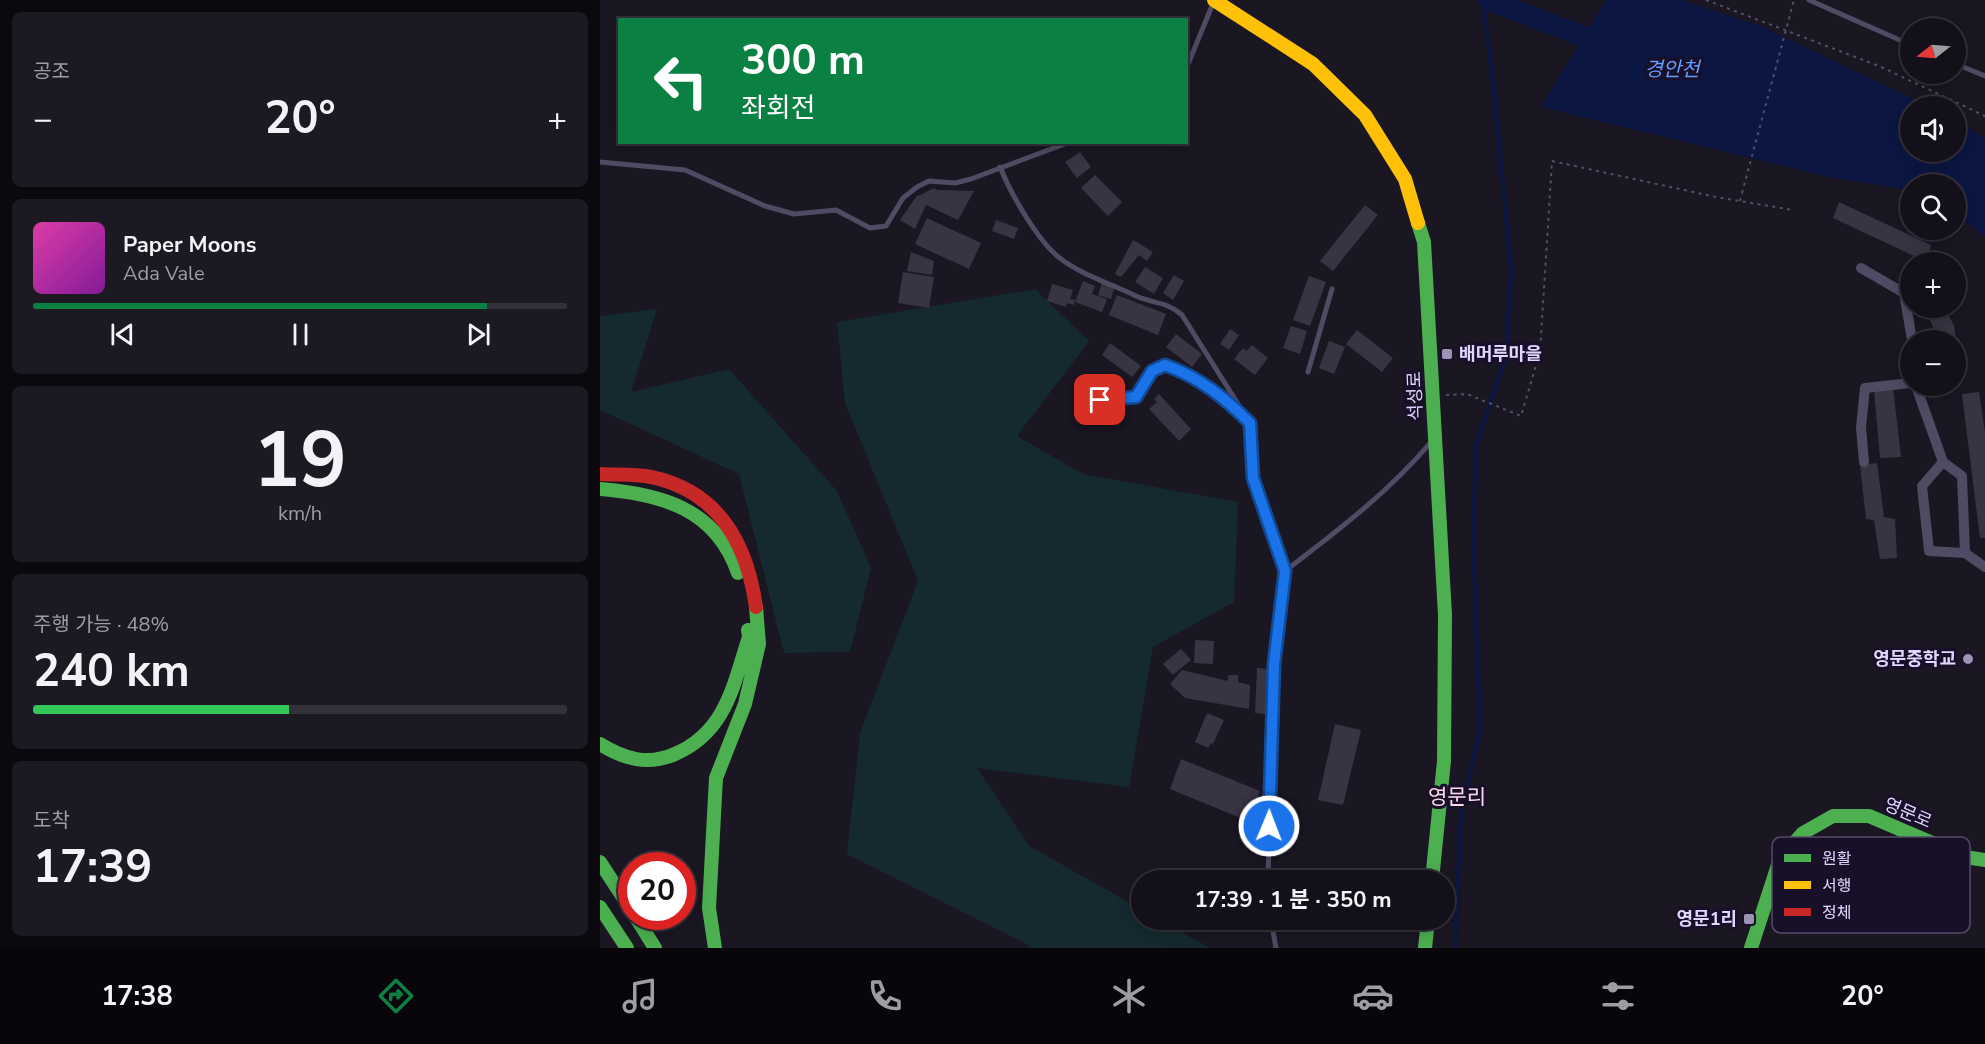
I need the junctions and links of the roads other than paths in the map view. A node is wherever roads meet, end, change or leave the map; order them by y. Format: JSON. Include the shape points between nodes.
{"nodes":[{"id":1,"x":1214,"y":0,"type":"edge"},
{"id":2,"x":1809,"y":0,"type":"edge"},
{"id":3,"x":1900,"y":40,"type":"edge"},
{"id":4,"x":1188,"y":64,"type":"edge"},
{"id":5,"x":1966,"y":68,"type":"edge"},
{"id":6,"x":1985,"y":76,"type":"edge"},
{"id":7,"x":1064,"y":144,"type":"edge"},
{"id":8,"x":600,"y":162,"type":"edge"},
{"id":9,"x":1000,"y":167,"type":"junction"},
{"id":10,"x":1861,"y":268,"type":"dead end"},
{"id":11,"x":1332,"y":290,"type":"dead end"},
{"id":12,"x":1910,"y":330,"type":"edge"},
{"id":13,"x":1308,"y":372,"type":"dead end"},
{"id":14,"x":1900,"y":385,"type":"edge"},
{"id":15,"x":1920,"y":396,"type":"edge"},
{"id":16,"x":1084,"y":413,"type":"dead end"},
{"id":17,"x":1250,"y":423,"type":"junction"},
{"id":18,"x":1434,"y":439,"type":"junction"},
{"id":19,"x":1864,"y":462,"type":"dead end"},
{"id":20,"x":1943,"y":462,"type":"junction"},
{"id":21,"x":600,"y":474,"type":"edge"},
{"id":22,"x":600,"y":489,"type":"edge"},
{"id":23,"x":1965,"y":553,"type":"junction"},
{"id":24,"x":1985,"y":567,"type":"edge"},
{"id":25,"x":1285,"y":571,"type":"junction"},
{"id":26,"x":600,"y":744,"type":"edge"},
{"id":27,"x":1799,"y":837,"type":"edge"},
{"id":28,"x":1918,"y":837,"type":"edge"},
{"id":29,"x":1970,"y":858,"type":"edge"},
{"id":30,"x":1985,"y":860,"type":"edge"},
{"id":31,"x":600,"y":862,"type":"edge"},
{"id":32,"x":1268,"y":870,"type":"edge"},
{"id":33,"x":1433,"y":870,"type":"edge"},
{"id":34,"x":1772,"y":884,"type":"edge"},
{"id":35,"x":618,"y":890,"type":"edge"},
{"id":36,"x":600,"y":907,"type":"edge"},
{"id":37,"x":644,"y":930,"type":"edge"},
{"id":38,"x":1273,"y":930,"type":"edge"},
{"id":39,"x":1427,"y":930,"type":"edge"},
{"id":40,"x":627,"y":948,"type":"edge"},
{"id":41,"x":655,"y":948,"type":"edge"},
{"id":42,"x":715,"y":948,"type":"edge"},
{"id":43,"x":1276,"y":948,"type":"edge"},
{"id":44,"x":1425,"y":948,"type":"edge"},
{"id":45,"x":1751,"y":948,"type":"edge"}],
"edges":[{"from":1,"to":4,"type":"lane"},
{"from":1,"to":18,"type":"main road","name":"석성로","via":[[1313,64],[1365,115],[1405,179],[1424,242]]},
{"from":2,"to":3,"type":"lane"},
{"from":5,"to":6,"type":"lane"},
{"from":7,"to":9,"type":"lane"},
{"from":8,"to":9,"type":"lane","via":[[685,170],[765,206],[794,214],[836,210],[870,228],[886,226],[903,198],[929,181],[954,183]]},
{"from":9,"to":17,"type":"lane","via":[[1049,249],[1063,261],[1143,298],[1169,304],[1182,315]]},
{"from":10,"to":12,"type":"street","via":[[1904,293]]},
{"from":11,"to":13,"type":"lane"},
{"from":14,"to":19,"type":"street","via":[[1865,388],[1861,427]]},
{"from":15,"to":20,"type":"street"},
{"from":16,"to":17,"type":"lane","via":[[1100,400],[1136,397],[1152,371],[1165,365],[1204,384]]},
{"from":17,"to":25,"type":"lane","via":[[1253,478]]},
{"from":18,"to":25,"type":"lane","via":[[1408,469]]},
{"from":18,"to":33,"type":"main road","name":"석성로","via":[[1445,615],[1444,761]]},
{"from":20,"to":23,"type":"street","via":[[1962,476]]},
{"from":20,"to":23,"type":"street","via":[[1922,486],[1929,551]]},
{"from":21,"to":42,"type":"main road","via":[[651,477],[698,494],[723,518],[745,555],[756,604],[759,644],[745,704],[716,778],[709,908]]},
{"from":22,"to":26,"type":"main road","via":[[626,490],[684,506],[714,529],[736,563],[750,637],[732,688],[710,732],[685,750],[647,763]]},
{"from":23,"to":24,"type":"street"},
{"from":25,"to":32,"type":"lane","via":[[1274,664]]},
{"from":27,"to":28,"type":"main road","name":"영문로","via":[[1833,816],[1869,816]]},
{"from":29,"to":30,"type":"main road","name":"영문로"},
{"from":31,"to":35,"type":"main road"},
{"from":34,"to":45,"type":"main road","name":"영문로"},
{"from":36,"to":40,"type":"main road"},
{"from":37,"to":41,"type":"main road"},
{"from":38,"to":43,"type":"lane"},
{"from":39,"to":44,"type":"main road"}]}
